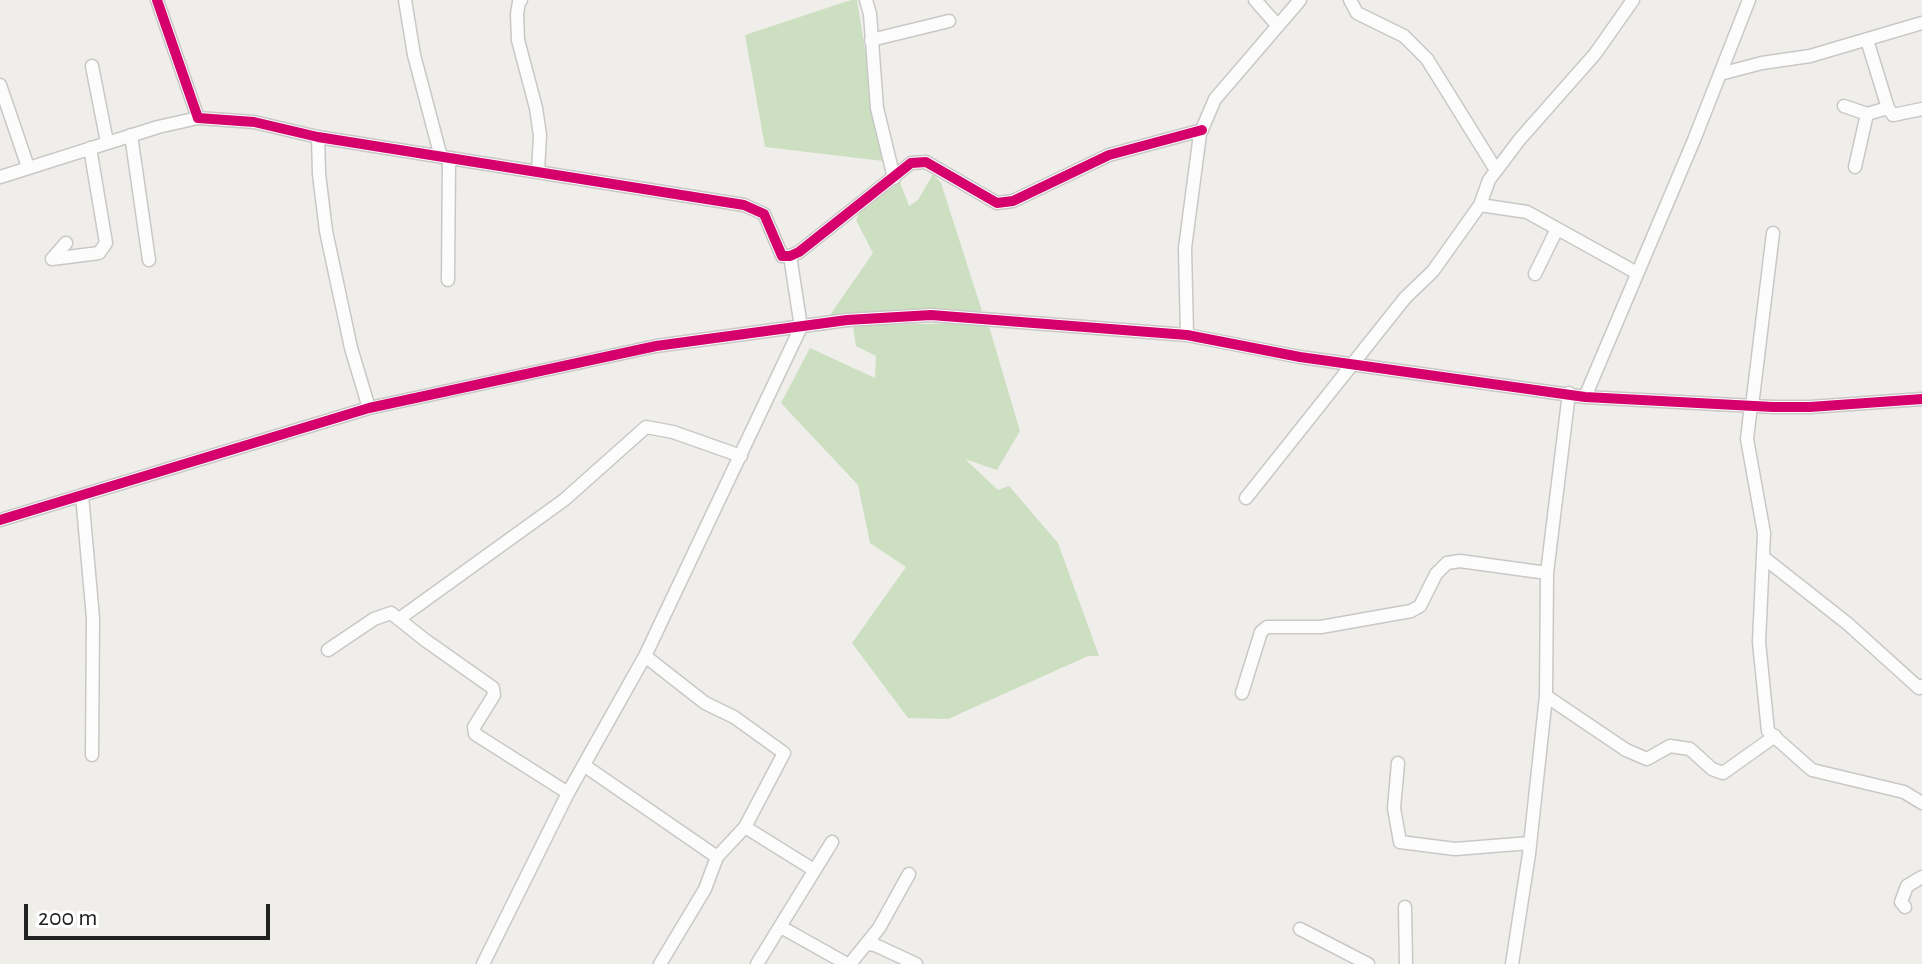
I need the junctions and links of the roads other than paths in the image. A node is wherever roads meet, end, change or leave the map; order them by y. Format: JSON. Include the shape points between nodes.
{"nodes":[{"id":1,"x":157,"y":0,"type":"edge"},
{"id":2,"x":405,"y":0,"type":"edge"},
{"id":3,"x":521,"y":0,"type":"edge"},
{"id":4,"x":866,"y":0,"type":"edge"},
{"id":5,"x":1255,"y":0,"type":"edge"},
{"id":6,"x":1300,"y":0,"type":"edge"},
{"id":7,"x":1350,"y":0,"type":"edge"},
{"id":8,"x":1633,"y":0,"type":"edge"},
{"id":9,"x":1749,"y":0,"type":"edge"},
{"id":10,"x":949,"y":21,"type":"dead end"},
{"id":11,"x":1922,"y":23,"type":"edge"},
{"id":12,"x":1278,"y":26,"type":"junction"},
{"id":13,"x":871,"y":40,"type":"junction"},
{"id":14,"x":1867,"y":40,"type":"junction"},
{"id":15,"x":92,"y":66,"type":"dead end"},
{"id":16,"x":1720,"y":74,"type":"junction"},
{"id":17,"x":0,"y":85,"type":"edge"},
{"id":18,"x":1844,"y":106,"type":"dead end"},
{"id":19,"x":1888,"y":108,"type":"junction"},
{"id":20,"x":1922,"y":109,"type":"edge"},
{"id":21,"x":1867,"y":114,"type":"junction"},
{"id":22,"x":198,"y":118,"type":"junction"},
{"id":23,"x":1202,"y":130,"type":"junction"},
{"id":24,"x":131,"y":135,"type":"junction"},
{"id":25,"x":318,"y":137,"type":"junction"},
{"id":26,"x":107,"y":142,"type":"junction"},
{"id":27,"x":90,"y":148,"type":"junction"},
{"id":28,"x":445,"y":158,"type":"junction"},
{"id":29,"x":28,"y":167,"type":"junction"},
{"id":30,"x":1855,"y":167,"type":"dead end"},
{"id":31,"x":1496,"y":170,"type":"junction"},
{"id":32,"x":538,"y":172,"type":"junction"},
{"id":33,"x":0,"y":177,"type":"edge"},
{"id":34,"x":894,"y":178,"type":"junction"},
{"id":35,"x":1480,"y":205,"type":"junction"},
{"id":36,"x":1557,"y":229,"type":"junction"},
{"id":37,"x":1773,"y":233,"type":"dead end"},
{"id":38,"x":66,"y":243,"type":"dead end"},
{"id":39,"x":790,"y":256,"type":"junction"},
{"id":40,"x":149,"y":260,"type":"dead end"},
{"id":41,"x":1637,"y":273,"type":"junction"},
{"id":42,"x":1535,"y":274,"type":"dead end"},
{"id":43,"x":448,"y":280,"type":"dead end"},
{"id":44,"x":801,"y":327,"type":"junction"},
{"id":45,"x":1187,"y":335,"type":"junction"},
{"id":46,"x":1352,"y":364,"type":"junction"},
{"id":47,"x":1569,"y":393,"type":"junction"},
{"id":48,"x":1585,"y":397,"type":"junction"},
{"id":49,"x":1922,"y":399,"type":"edge"},
{"id":50,"x":1752,"y":406,"type":"junction"},
{"id":51,"x":369,"y":408,"type":"junction"},
{"id":52,"x":741,"y":456,"type":"junction"},
{"id":53,"x":82,"y":495,"type":"junction"},
{"id":54,"x":1246,"y":498,"type":"dead end"},
{"id":55,"x":0,"y":520,"type":"edge"},
{"id":56,"x":1763,"y":557,"type":"junction"},
{"id":57,"x":1547,"y":573,"type":"junction"},
{"id":58,"x":399,"y":619,"type":"junction"},
{"id":59,"x":328,"y":650,"type":"dead end"},
{"id":60,"x":645,"y":656,"type":"junction"},
{"id":61,"x":1921,"y":689,"type":"edge"},
{"id":62,"x":1242,"y":693,"type":"dead end"},
{"id":63,"x":1546,"y":696,"type":"junction"},
{"id":64,"x":1775,"y":736,"type":"junction"},
{"id":65,"x":92,"y":755,"type":"dead end"},
{"id":66,"x":1398,"y":763,"type":"dead end"},
{"id":67,"x":585,"y":766,"type":"junction"},
{"id":68,"x":568,"y":793,"type":"junction"},
{"id":69,"x":1922,"y":803,"type":"edge"},
{"id":70,"x":745,"y":827,"type":"junction"},
{"id":71,"x":832,"y":842,"type":"dead end"},
{"id":72,"x":1530,"y":843,"type":"junction"},
{"id":73,"x":717,"y":857,"type":"junction"},
{"id":74,"x":814,"y":870,"type":"junction"},
{"id":75,"x":909,"y":874,"type":"dead end"},
{"id":76,"x":1922,"y":877,"type":"edge"},
{"id":77,"x":1405,"y":907,"type":"dead end"},
{"id":78,"x":1905,"y":907,"type":"dead end"},
{"id":79,"x":781,"y":927,"type":"junction"},
{"id":80,"x":1300,"y":929,"type":"dead end"},
{"id":81,"x":866,"y":944,"type":"junction"},
{"id":82,"x":665,"y":962,"type":"edge"},
{"id":83,"x":483,"y":964,"type":"edge"},
{"id":84,"x":757,"y":964,"type":"edge"},
{"id":85,"x":848,"y":964,"type":"edge"},
{"id":86,"x":916,"y":964,"type":"edge"},
{"id":87,"x":1368,"y":964,"type":"edge"},
{"id":88,"x":1406,"y":964,"type":"edge"},
{"id":89,"x":1512,"y":964,"type":"edge"}],
"edges":[{"from":1,"to":22,"type":"street"},
{"from":2,"to":28,"type":"street","via":[[414,55]]},
{"from":3,"to":32,"type":"street","via":[[518,40],[536,108]]},
{"from":4,"to":13,"type":"street"},
{"from":5,"to":12,"type":"street"},
{"from":6,"to":12,"type":"street"},
{"from":7,"to":31,"type":"street","via":[[1357,13],[1404,36],[1427,59]]},
{"from":8,"to":31,"type":"street","via":[[1595,54]]},
{"from":9,"to":16,"type":"street"},
{"from":10,"to":13,"type":"street"},
{"from":11,"to":14,"type":"street"},
{"from":12,"to":23,"type":"street","via":[[1215,99]]},
{"from":13,"to":34,"type":"street","via":[[877,108]]},
{"from":14,"to":16,"type":"street"},
{"from":14,"to":19,"type":"street"},
{"from":15,"to":26,"type":"street"},
{"from":16,"to":41,"type":"street"},
{"from":17,"to":29,"type":"street"},
{"from":18,"to":21,"type":"street"},
{"from":19,"to":20,"type":"street","via":[[1893,115]]},
{"from":19,"to":21,"type":"street"},
{"from":21,"to":30,"type":"street"},
{"from":22,"to":24,"type":"street"},
{"from":22,"to":25,"type":"street","via":[[254,122]]},
{"from":23,"to":34,"type":"street","via":[[1109,155],[1013,201],[997,203],[926,162],[911,163]]},
{"from":23,"to":45,"type":"street","via":[[1185,248]]},
{"from":24,"to":26,"type":"street"},
{"from":24,"to":40,"type":"street"},
{"from":25,"to":28,"type":"street"},
{"from":25,"to":51,"type":"street","via":[[326,231]]},
{"from":26,"to":27,"type":"street"},
{"from":27,"to":29,"type":"street"},
{"from":27,"to":38,"type":"street","via":[[106,243],[99,253],[52,259]]},
{"from":28,"to":32,"type":"street"},
{"from":28,"to":43,"type":"street"},
{"from":29,"to":33,"type":"street"},
{"from":31,"to":35,"type":"street"},
{"from":32,"to":39,"type":"street","via":[[744,205],[764,214],[777,248],[782,256]]},
{"from":34,"to":39,"type":"street"},
{"from":35,"to":36,"type":"street","via":[[1527,212]]},
{"from":35,"to":46,"type":"street","via":[[1433,271]]},
{"from":36,"to":41,"type":"street"},
{"from":36,"to":42,"type":"street"},
{"from":37,"to":50,"type":"street"},
{"from":39,"to":44,"type":"street"},
{"from":41,"to":48,"type":"street"},
{"from":44,"to":45,"type":"street","via":[[931,315]]},
{"from":44,"to":51,"type":"street","via":[[656,346]]},
{"from":44,"to":52,"type":"street"},
{"from":45,"to":46,"type":"street"},
{"from":46,"to":47,"type":"street"},
{"from":46,"to":54,"type":"street"},
{"from":47,"to":48,"type":"street"},
{"from":47,"to":57,"type":"street"},
{"from":48,"to":50,"type":"street"},
{"from":49,"to":50,"type":"street"},
{"from":50,"to":56,"type":"street","via":[[1747,439],[1764,533]]},
{"from":51,"to":53,"type":"street"},
{"from":52,"to":58,"type":"street","via":[[646,427],[564,500]]},
{"from":52,"to":60,"type":"street"},
{"from":53,"to":55,"type":"street"},
{"from":53,"to":65,"type":"street","via":[[93,618]]},
{"from":56,"to":61,"type":"street"},
{"from":56,"to":64,"type":"street","via":[[1759,642],[1768,731]]},
{"from":57,"to":62,"type":"street","via":[[1447,563],[1420,606],[1411,611],[1321,627],[1267,627]]},
{"from":57,"to":63,"type":"street"},
{"from":58,"to":59,"type":"street","via":[[384,614]]},
{"from":58,"to":68,"type":"street","via":[[493,688],[475,734]]},
{"from":60,"to":67,"type":"street"},
{"from":60,"to":70,"type":"street","via":[[705,703],[784,753]]},
{"from":63,"to":64,"type":"street","via":[[1636,755],[1647,759],[1670,746],[1690,749],[1723,773]]},
{"from":63,"to":72,"type":"street"},
{"from":64,"to":69,"type":"street","via":[[1812,770],[1904,792]]},
{"from":66,"to":72,"type":"street","via":[[1394,808],[1400,842],[1455,849]]},
{"from":67,"to":68,"type":"street"},
{"from":67,"to":73,"type":"street"},
{"from":68,"to":83,"type":"street"},
{"from":70,"to":73,"type":"street"},
{"from":70,"to":74,"type":"street"},
{"from":71,"to":74,"type":"street"},
{"from":72,"to":89,"type":"street"},
{"from":73,"to":82,"type":"street"},
{"from":74,"to":79,"type":"street"},
{"from":75,"to":81,"type":"street"},
{"from":76,"to":78,"type":"street","via":[[1907,886],[1901,902]]},
{"from":77,"to":88,"type":"street"},
{"from":79,"to":84,"type":"street"},
{"from":79,"to":85,"type":"street"},
{"from":80,"to":87,"type":"street"},
{"from":81,"to":85,"type":"street"},
{"from":81,"to":86,"type":"street"}]}
